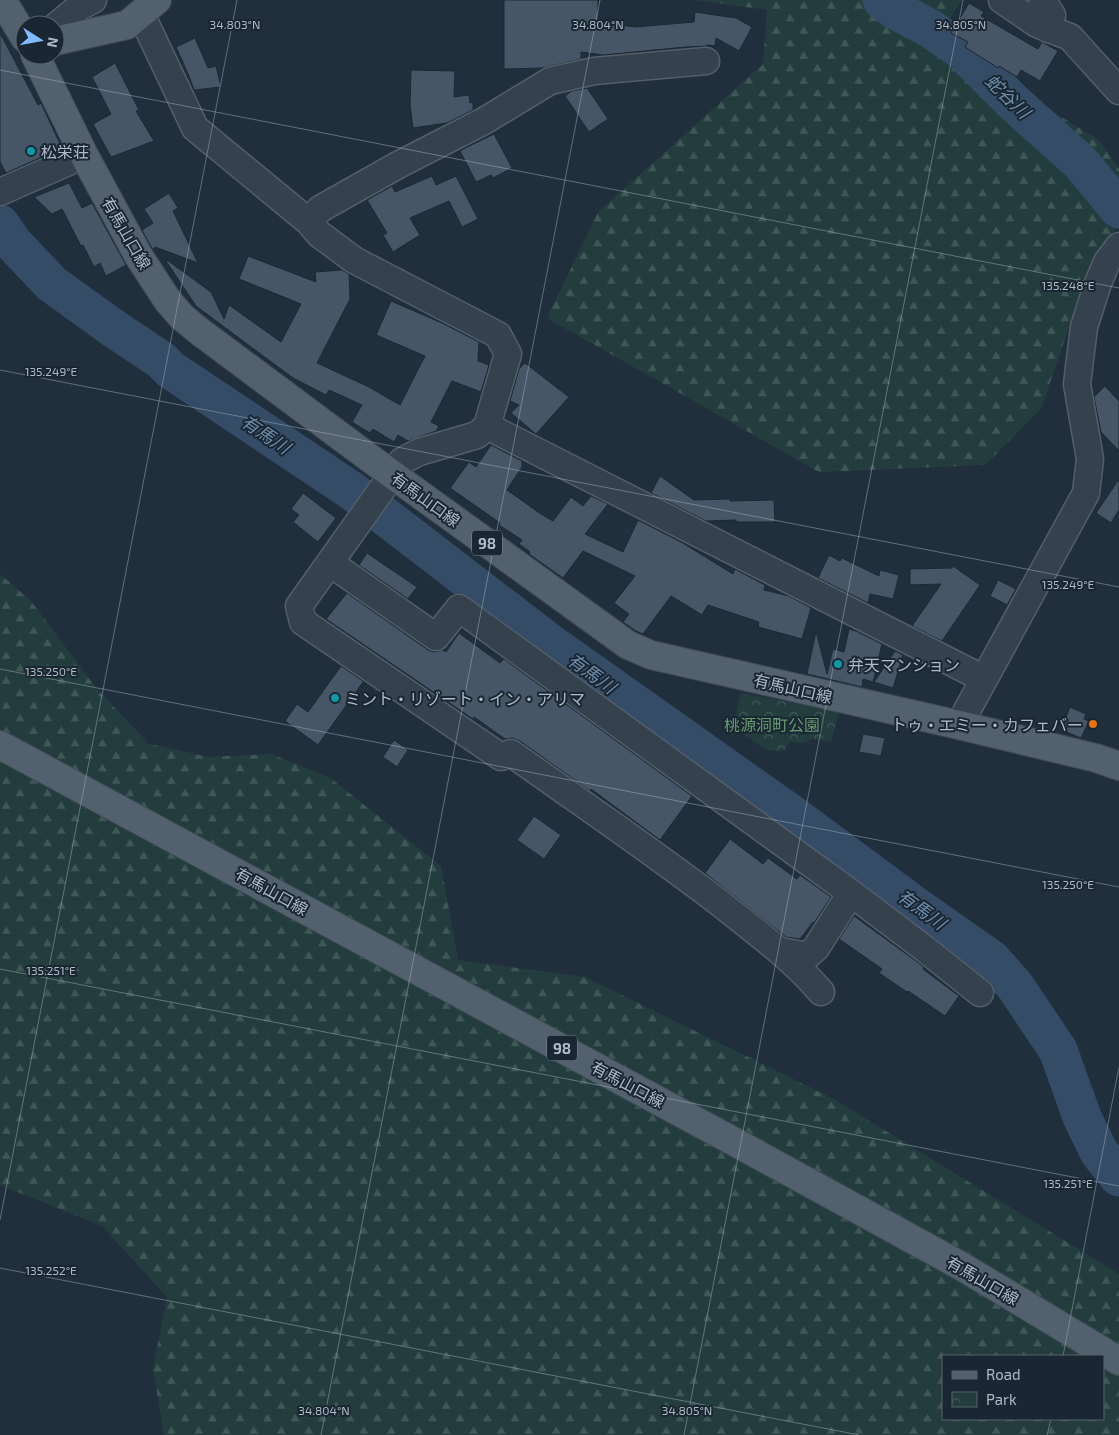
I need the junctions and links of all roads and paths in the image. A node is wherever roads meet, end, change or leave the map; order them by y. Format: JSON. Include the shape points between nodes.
{"nodes":[{"id":1,"x":2,"y":0,"type":"edge"},
{"id":2,"x":93,"y":0,"type":"edge"},
{"id":3,"x":1002,"y":0,"type":"edge"},
{"id":4,"x":149,"y":7,"type":"edge"},
{"id":5,"x":1051,"y":11,"type":"edge"},
{"id":6,"x":65,"y":19,"type":"edge"},
{"id":7,"x":15,"y":21,"type":"edge"},
{"id":8,"x":65,"y":39,"type":"edge"},
{"id":9,"x":706,"y":61,"type":"dead end"},
{"id":10,"x":39,"y":65,"type":"edge"},
{"id":11,"x":1119,"y":91,"type":"edge"},
{"id":12,"x":84,"y":155,"type":"junction"},
{"id":13,"x":1,"y":191,"type":"edge"},
{"id":14,"x":310,"y":222,"type":"junction"},
{"id":15,"x":1115,"y":250,"type":"edge"},
{"id":16,"x":487,"y":426,"type":"junction"},
{"id":17,"x":388,"y":481,"type":"junction"},
{"id":18,"x":330,"y":563,"type":"junction"},
{"id":19,"x":984,"y":679,"type":"junction"},
{"id":20,"x":959,"y":725,"type":"junction"},
{"id":21,"x":0,"y":745,"type":"edge"},
{"id":22,"x":1119,"y":766,"type":"edge"},
{"id":23,"x":851,"y":894,"type":"junction"},
{"id":24,"x":781,"y":952,"type":"junction"},
{"id":25,"x":820,"y":992,"type":"dead end"},
{"id":26,"x":980,"y":993,"type":"dead end"},
{"id":27,"x":1119,"y":1361,"type":"edge"}],
"edges":[{"from":1,"to":7,"type":"main road"},
{"from":2,"to":6,"type":"street"},
{"from":3,"to":5,"type":"street","via":[[1037,24]]},
{"from":4,"to":8,"type":"main road","via":[[126,25]]},
{"from":4,"to":14,"type":"street","via":[[195,128]]},
{"from":5,"to":11,"type":"street"},
{"from":9,"to":14,"type":"street","via":[[594,71],[550,81],[484,121],[320,209]]},
{"from":10,"to":12,"type":"main road","name":"有馬山口線","number":"98"},
{"from":12,"to":13,"type":"street"},
{"from":12,"to":17,"type":"main road","name":"有馬山口線","number":"98","via":[[138,255],[182,317]]},
{"from":14,"to":16,"type":"street","via":[[319,234],[354,260],[498,335],[508,354]]},
{"from":15,"to":19,"type":"street","via":[[1098,283],[1084,327],[1077,384],[1090,459],[1086,493]]},
{"from":16,"to":17,"type":"street","via":[[478,435],[419,452],[402,461]]},
{"from":16,"to":19,"type":"street"},
{"from":17,"to":18,"type":"street"},
{"from":17,"to":20,"type":"main road","name":"有馬山口線","number":"98","via":[[628,645],[651,655]]},
{"from":18,"to":23,"type":"street","via":[[436,636],[459,608]]},
{"from":18,"to":24,"type":"street","via":[[298,606],[303,622],[501,758],[511,753],[670,865]]},
{"from":19,"to":20,"type":"street"},
{"from":20,"to":22,"type":"main road","name":"有馬山口線","number":"98"},
{"from":21,"to":27,"type":"main road","name":"有馬山口線","number":"98","via":[[962,1266]]},
{"from":23,"to":24,"type":"street","via":[[816,948],[807,956]]},
{"from":23,"to":26,"type":"street"},
{"from":24,"to":25,"type":"street","via":[[807,975]]}]}
